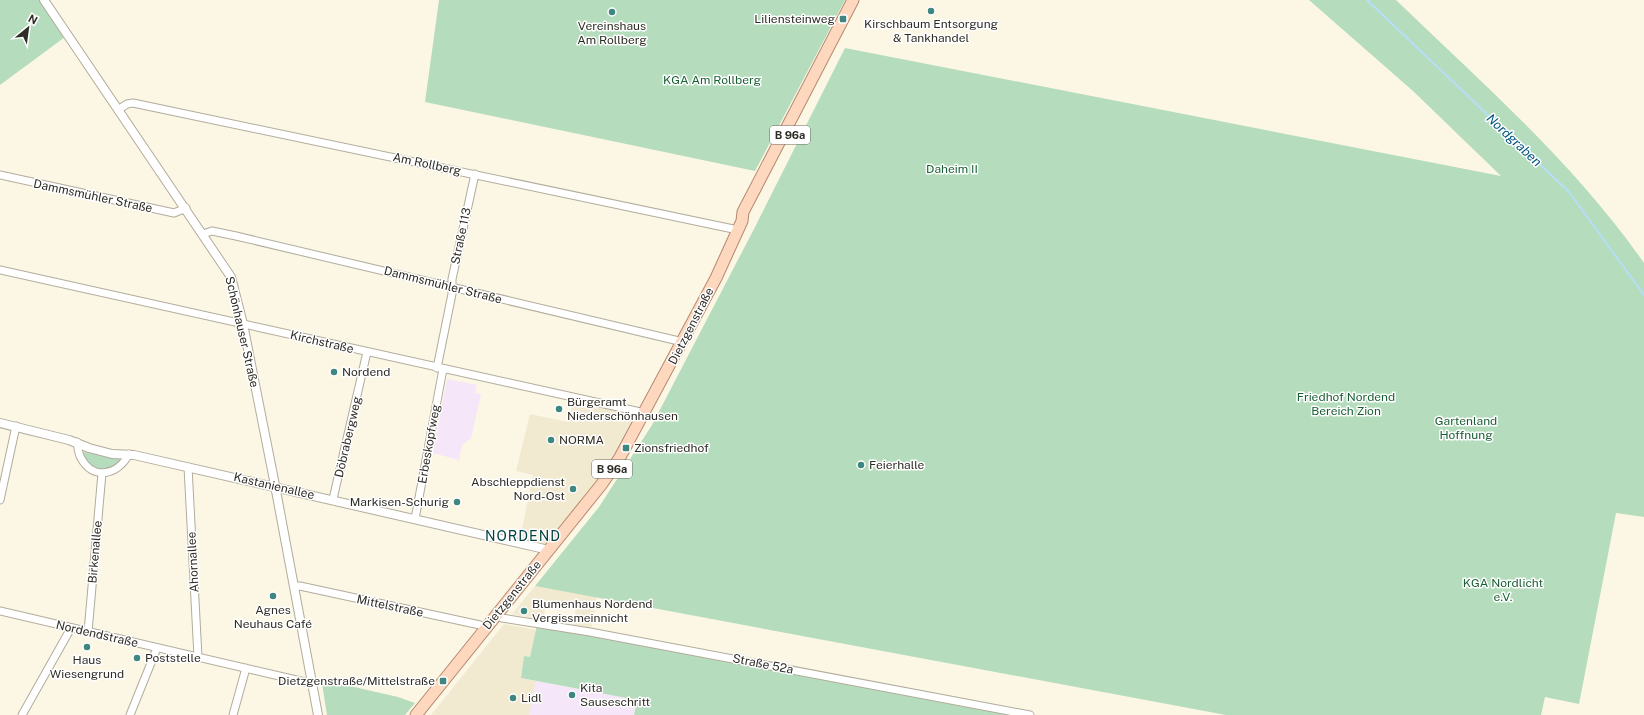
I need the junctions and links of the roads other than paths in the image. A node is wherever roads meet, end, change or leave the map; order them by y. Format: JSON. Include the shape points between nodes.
{"nodes":[{"id":1,"x":44,"y":0,"type":"edge"},
{"id":2,"x":853,"y":0,"type":"edge"},
{"id":3,"x":861,"y":0,"type":"edge"},
{"id":4,"x":833,"y":46,"type":"junction"},
{"id":5,"x":118,"y":110,"type":"junction"},
{"id":6,"x":475,"y":174,"type":"junction"},
{"id":7,"x":0,"y":175,"type":"edge"},
{"id":8,"x":186,"y":208,"type":"junction"},
{"id":9,"x":740,"y":225,"type":"junction"},
{"id":10,"x":203,"y":234,"type":"junction"},
{"id":11,"x":0,"y":270,"type":"edge"},
{"id":12,"x":452,"y":286,"type":"junction"},
{"id":13,"x":243,"y":324,"type":"junction"},
{"id":14,"x":683,"y":342,"type":"junction"},
{"id":15,"x":367,"y":352,"type":"junction"},
{"id":16,"x":440,"y":368,"type":"junction"},
{"id":17,"x":645,"y":413,"type":"junction"},
{"id":18,"x":0,"y":423,"type":"edge"},
{"id":19,"x":16,"y":426,"type":"junction"},
{"id":20,"x":77,"y":442,"type":"junction"},
{"id":21,"x":129,"y":454,"type":"junction"},
{"id":22,"x":188,"y":467,"type":"junction"},
{"id":23,"x":102,"y":473,"type":"junction"},
{"id":24,"x":275,"y":486,"type":"junction"},
{"id":25,"x":333,"y":499,"type":"junction"},
{"id":26,"x":0,"y":500,"type":"edge"},
{"id":27,"x":415,"y":519,"type":"junction"},
{"id":28,"x":549,"y":550,"type":"junction"},
{"id":29,"x":294,"y":587,"type":"junction"},
{"id":30,"x":0,"y":611,"type":"edge"},
{"id":31,"x":498,"y":614,"type":"junction"},
{"id":32,"x":71,"y":628,"type":"junction"},
{"id":33,"x":485,"y":629,"type":"junction"},
{"id":34,"x":88,"y":632,"type":"junction"},
{"id":35,"x":158,"y":648,"type":"junction"},
{"id":36,"x":198,"y":657,"type":"junction"},
{"id":37,"x":246,"y":668,"type":"junction"},
{"id":38,"x":311,"y":681,"type":"junction"},
{"id":39,"x":22,"y":715,"type":"edge"},
{"id":40,"x":130,"y":715,"type":"edge"},
{"id":41,"x":233,"y":715,"type":"edge"},
{"id":42,"x":318,"y":715,"type":"edge"},
{"id":43,"x":416,"y":715,"type":"edge"},
{"id":44,"x":1030,"y":715,"type":"edge"}],
"edges":[{"from":1,"to":5,"type":"street","name":"Schönhauser Straße"},
{"from":2,"to":4,"type":"main road","name":"Dietzgenstraße","number":"B 96a"},
{"from":3,"to":4,"type":"main road","name":"Dietzgenstraße","number":"B 96a"},
{"from":4,"to":9,"type":"main road","name":"Dietzgenstraße","number":"B 96a","via":[[743,212]]},
{"from":5,"to":6,"type":"street","name":"Am Rollberg","via":[[133,103]]},
{"from":5,"to":8,"type":"street","name":"Schönhauser Straße"},
{"from":6,"to":9,"type":"street","name":"Am Rollberg"},
{"from":6,"to":12,"type":"street","name":"Straße 113"},
{"from":7,"to":8,"type":"street","name":"Dammsmühler Straße","via":[[174,213]]},
{"from":8,"to":10,"type":"street","name":"Schönhauser Straße"},
{"from":9,"to":14,"type":"main road","name":"Dietzgenstraße","number":"B 96a","via":[[728,255]]},
{"from":10,"to":12,"type":"street","name":"Dammsmühler Straße","via":[[212,231],[236,236]]},
{"from":10,"to":13,"type":"street","name":"Schönhauser Straße","via":[[231,277]]},
{"from":11,"to":13,"type":"street","name":"Kirchstraße"},
{"from":12,"to":14,"type":"street","name":"Dammsmühler Straße"},
{"from":12,"to":16,"type":"street","name":"Straße 113"},
{"from":13,"to":15,"type":"street","name":"Kirchstraße"},
{"from":13,"to":24,"type":"street","name":"Schönhauser Straße"},
{"from":14,"to":17,"type":"main road","name":"Dietzgenstraße","number":"B 96a"},
{"from":15,"to":16,"type":"street","name":"Kirchstraße"},
{"from":15,"to":25,"type":"street","name":"Döbrabergweg"},
{"from":16,"to":17,"type":"street","name":"Kirchstraße"},
{"from":16,"to":27,"type":"street","name":"Erbeskopfweg"},
{"from":17,"to":28,"type":"main road","name":"Dietzgenstraße","number":"B 96a","via":[[607,477]]},
{"from":18,"to":19,"type":"street","name":"Kastanienallee"},
{"from":19,"to":20,"type":"street","name":"Kastanienallee"},
{"from":19,"to":26,"type":"street"},
{"from":20,"to":21,"type":"street","name":"Kastanienallee","via":[[112,454]]},
{"from":20,"to":23,"type":"street","via":[[79,456],[83,462],[90,469]]},
{"from":21,"to":22,"type":"street","name":"Kastanienallee"},
{"from":21,"to":23,"type":"street","via":[[119,468]]},
{"from":22,"to":24,"type":"street","name":"Kastanienallee"},
{"from":22,"to":36,"type":"street","name":"Ahornallee"},
{"from":23,"to":34,"type":"street","name":"Birkenallee"},
{"from":24,"to":25,"type":"street","name":"Kastanienallee"},
{"from":24,"to":29,"type":"street","name":"Schönhauser Straße"},
{"from":25,"to":27,"type":"street","name":"Kastanienallee"},
{"from":27,"to":28,"type":"street","name":"Kastanienallee"},
{"from":28,"to":31,"type":"main road","name":"Dietzgenstraße","number":"B 96a"},
{"from":29,"to":33,"type":"street","name":"Mittelstraße","via":[[300,586],[473,623]]},
{"from":29,"to":38,"type":"street","name":"Schönhauser Straße"},
{"from":30,"to":32,"type":"street","name":"Nordendstraße"},
{"from":31,"to":33,"type":"main road","name":"Dietzgenstraße","number":"B 96a"},
{"from":31,"to":44,"type":"street","name":"Straße 52a","via":[[502,618],[590,632]]},
{"from":32,"to":34,"type":"street","name":"Nordendstraße"},
{"from":32,"to":39,"type":"street"},
{"from":33,"to":43,"type":"main road","name":"Dietzgenstraße","number":"B 96a"},
{"from":34,"to":35,"type":"street","name":"Nordendstraße"},
{"from":35,"to":36,"type":"street","name":"Nordendstraße"},
{"from":35,"to":40,"type":"street"},
{"from":36,"to":37,"type":"street","name":"Nordendstraße"},
{"from":37,"to":38,"type":"street","name":"Nordendstraße","via":[[305,682]]},
{"from":37,"to":41,"type":"street"},
{"from":38,"to":42,"type":"street","name":"Schönhauser Straße"}]}
